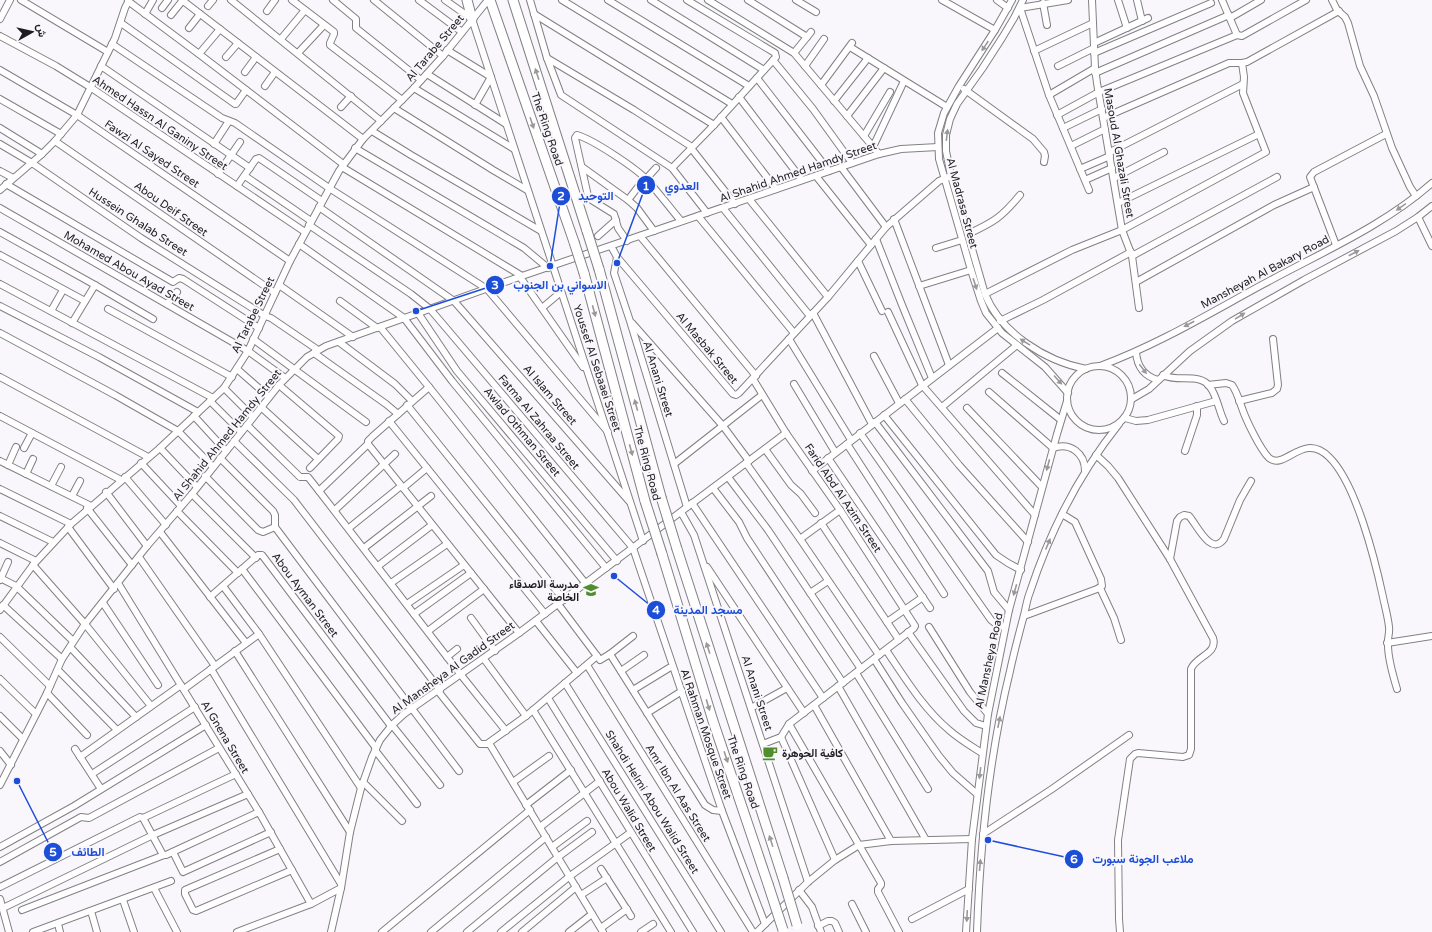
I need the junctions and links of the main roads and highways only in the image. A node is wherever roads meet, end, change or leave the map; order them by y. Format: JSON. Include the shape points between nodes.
{"nodes":[{"id":1,"x":467,"y":0,"type":"edge"},
{"id":2,"x":489,"y":0,"type":"edge"},
{"id":3,"x":514,"y":1,"type":"edge"},
{"id":4,"x":472,"y":19,"type":"road end"},
{"id":5,"x":798,"y":928,"type":"edge"},
{"id":6,"x":783,"y":931,"type":"edge"}],
"edges":[{"from":1,"to":4,"type":"highway"},
{"from":2,"to":6,"type":"highway","name":"The Ring Road","one_way":true,"bridge":true,"via":[[584,273],[645,501],[713,720]]},
{"from":5,"to":3,"type":"highway","name":"The Ring Road","one_way":true,"bridge":true,"via":[[660,497],[599,269]]}]}
